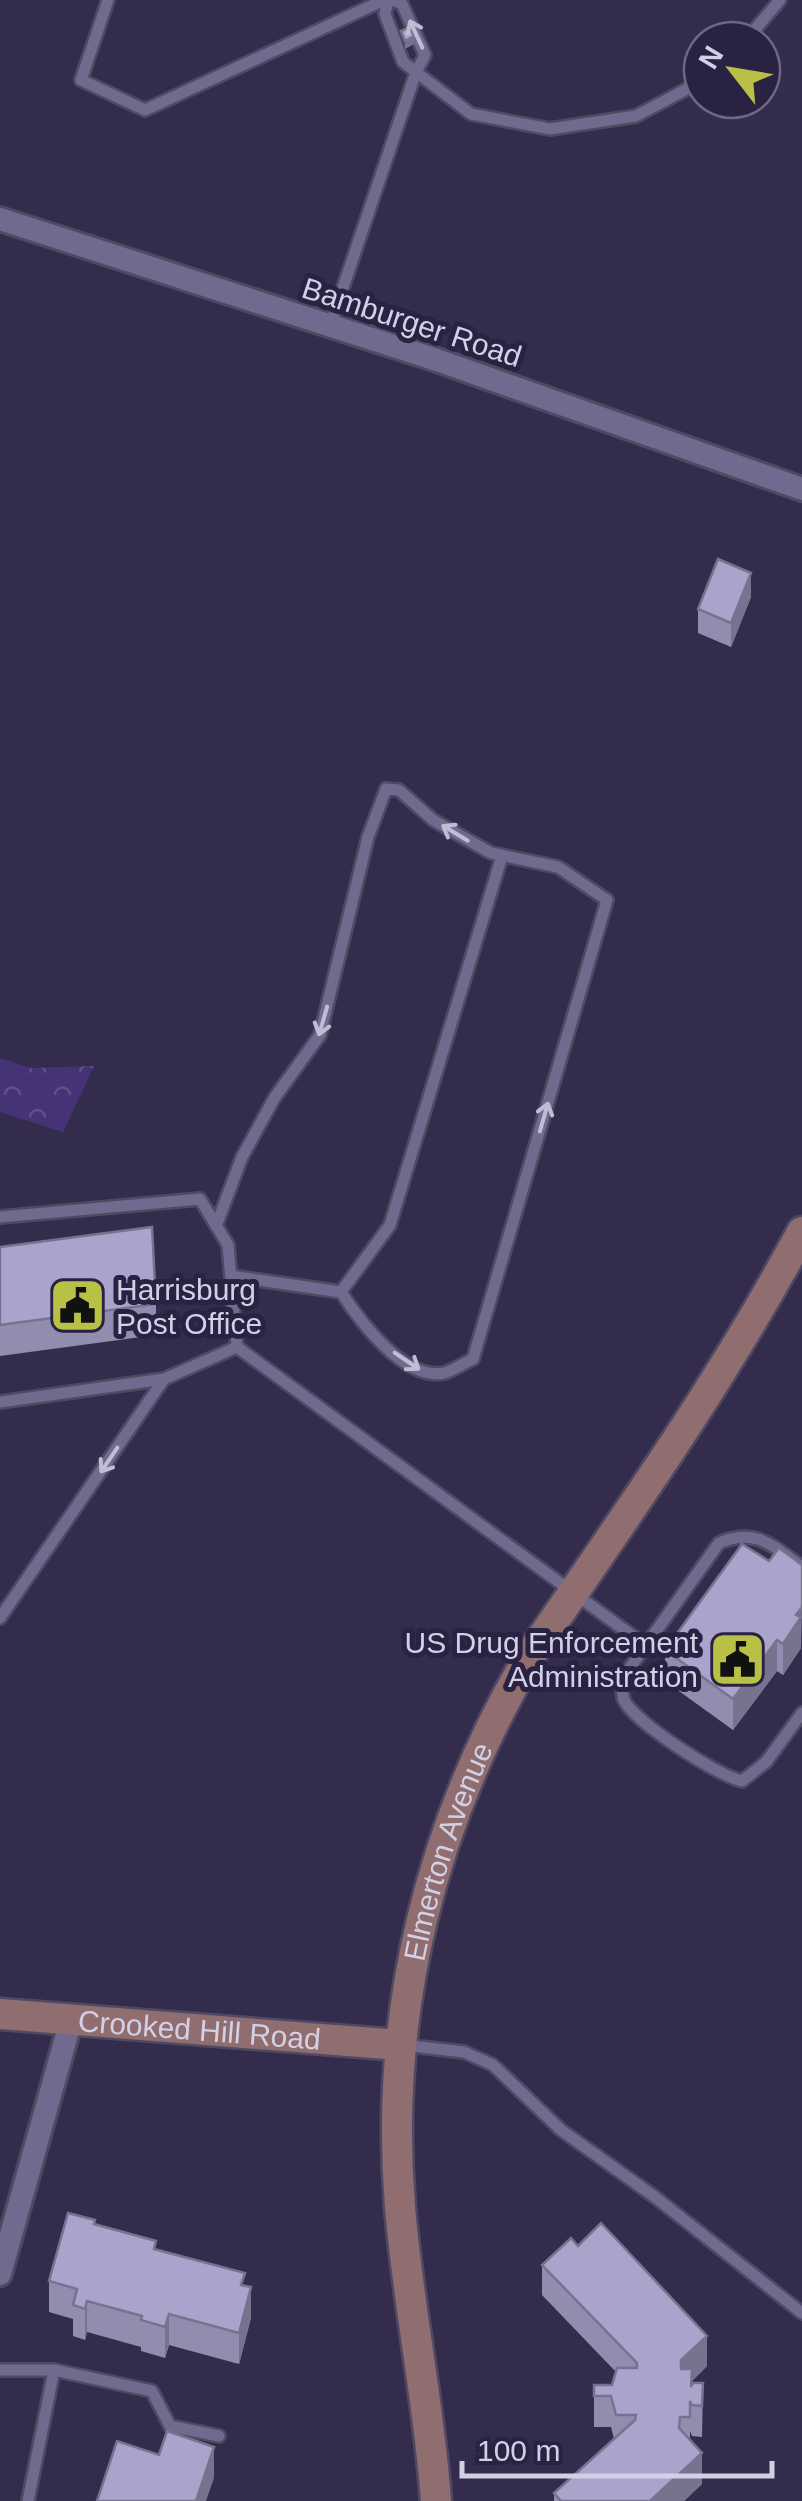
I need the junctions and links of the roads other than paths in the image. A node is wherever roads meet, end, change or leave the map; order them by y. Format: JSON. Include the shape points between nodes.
{"nodes":[{"id":1,"x":108,"y":0,"type":"edge"},
{"id":2,"x":389,"y":0,"type":"edge"},
{"id":3,"x":780,"y":0,"type":"edge"},
{"id":4,"x":763,"y":20,"type":"edge"},
{"id":5,"x":416,"y":72,"type":"junction"},
{"id":6,"x":682,"y":92,"type":"edge"},
{"id":7,"x":0,"y":219,"type":"edge"},
{"id":8,"x":330,"y":326,"type":"junction"},
{"id":9,"x":802,"y":489,"type":"edge"},
{"id":10,"x":502,"y":856,"type":"junction"},
{"id":11,"x":0,"y":1217,"type":"edge"},
{"id":12,"x":216,"y":1226,"type":"junction"},
{"id":13,"x":802,"y":1232,"type":"edge"},
{"id":14,"x":231,"y":1276,"type":"junction"},
{"id":15,"x":341,"y":1292,"type":"junction"},
{"id":16,"x":238,"y":1347,"type":"junction"},
{"id":17,"x":164,"y":1379,"type":"junction"},
{"id":18,"x":0,"y":1402,"type":"edge"},
{"id":19,"x":802,"y":1567,"type":"edge"},
{"id":20,"x":572,"y":1593,"type":"junction"},
{"id":21,"x":0,"y":1618,"type":"edge"},
{"id":22,"x":645,"y":1645,"type":"junction"},
{"id":23,"x":802,"y":1713,"type":"edge"},
{"id":24,"x":0,"y":2014,"type":"edge"},
{"id":25,"x":71,"y":2020,"type":"junction"},
{"id":26,"x":400,"y":2045,"type":"junction"},
{"id":27,"x":8,"y":2218,"type":"edge"},
{"id":28,"x":0,"y":2274,"type":"edge"},
{"id":29,"x":802,"y":2314,"type":"edge"},
{"id":30,"x":0,"y":2370,"type":"edge"},
{"id":31,"x":54,"y":2370,"type":"junction"},
{"id":32,"x":219,"y":2436,"type":"dead end"},
{"id":33,"x":28,"y":2501,"type":"edge"},
{"id":34,"x":436,"y":2501,"type":"edge"}],
"edges":[{"from":1,"to":2,"type":"lane","via":[[81,80],[145,110]]},
{"from":2,"to":5,"type":"lane","via":[[385,14],[402,62]]},
{"from":5,"to":2,"type":"lane","one_way":true,"via":[[425,55],[402,4]]},
{"from":3,"to":4,"type":"lane"},
{"from":5,"to":6,"type":"lane","via":[[472,114],[550,129],[636,116]]},
{"from":5,"to":8,"type":"lane"},
{"from":7,"to":8,"type":"street","name":"Bamburger Road"},
{"from":8,"to":9,"type":"street","name":"Bamburger Road"},
{"from":10,"to":12,"type":"lane","one_way":true,"via":[[433,820],[399,790],[386,789],[320,1034],[275,1097]]},
{"from":10,"to":15,"type":"lane","via":[[390,1225]]},
{"from":15,"to":10,"type":"lane","one_way":true,"via":[[363,1326],[422,1372],[443,1373],[473,1359],[607,900],[558,868]]},
{"from":11,"to":12,"type":"lane","via":[[200,1199]]},
{"from":12,"to":14,"type":"lane","via":[[228,1245]]},
{"from":13,"to":20,"type":"main road","name":"Elmerton Avenue","via":[[720,1374]]},
{"from":14,"to":15,"type":"lane"},
{"from":14,"to":16,"type":"lane"},
{"from":16,"to":17,"type":"lane"},
{"from":16,"to":20,"type":"lane"},
{"from":17,"to":18,"type":"lane"},
{"from":17,"to":21,"type":"lane","one_way":true},
{"from":19,"to":22,"type":"lane","via":[[764,1540],[738,1535],[719,1543]]},
{"from":20,"to":22,"type":"lane"},
{"from":20,"to":26,"type":"main road","name":"Elmerton Avenue","via":[[509,1690],[448,1828],[417,1936]]},
{"from":22,"to":23,"type":"lane","via":[[624,1676],[622,1696],[633,1712],[723,1777],[742,1781],[766,1762]]},
{"from":24,"to":25,"type":"main road","name":"Crooked Hill Road"},
{"from":25,"to":26,"type":"main road","name":"Crooked Hill Road"},
{"from":25,"to":27,"type":"street"},
{"from":26,"to":29,"type":"lane","via":[[464,2052],[493,2066],[561,2130]]},
{"from":26,"to":34,"type":"main road","name":"Elmerton Avenue","via":[[400,2209]]},
{"from":27,"to":28,"type":"street"},
{"from":30,"to":31,"type":"lane"},
{"from":31,"to":32,"type":"lane","via":[[152,2392],[170,2426]]},
{"from":31,"to":33,"type":"lane"}]}
